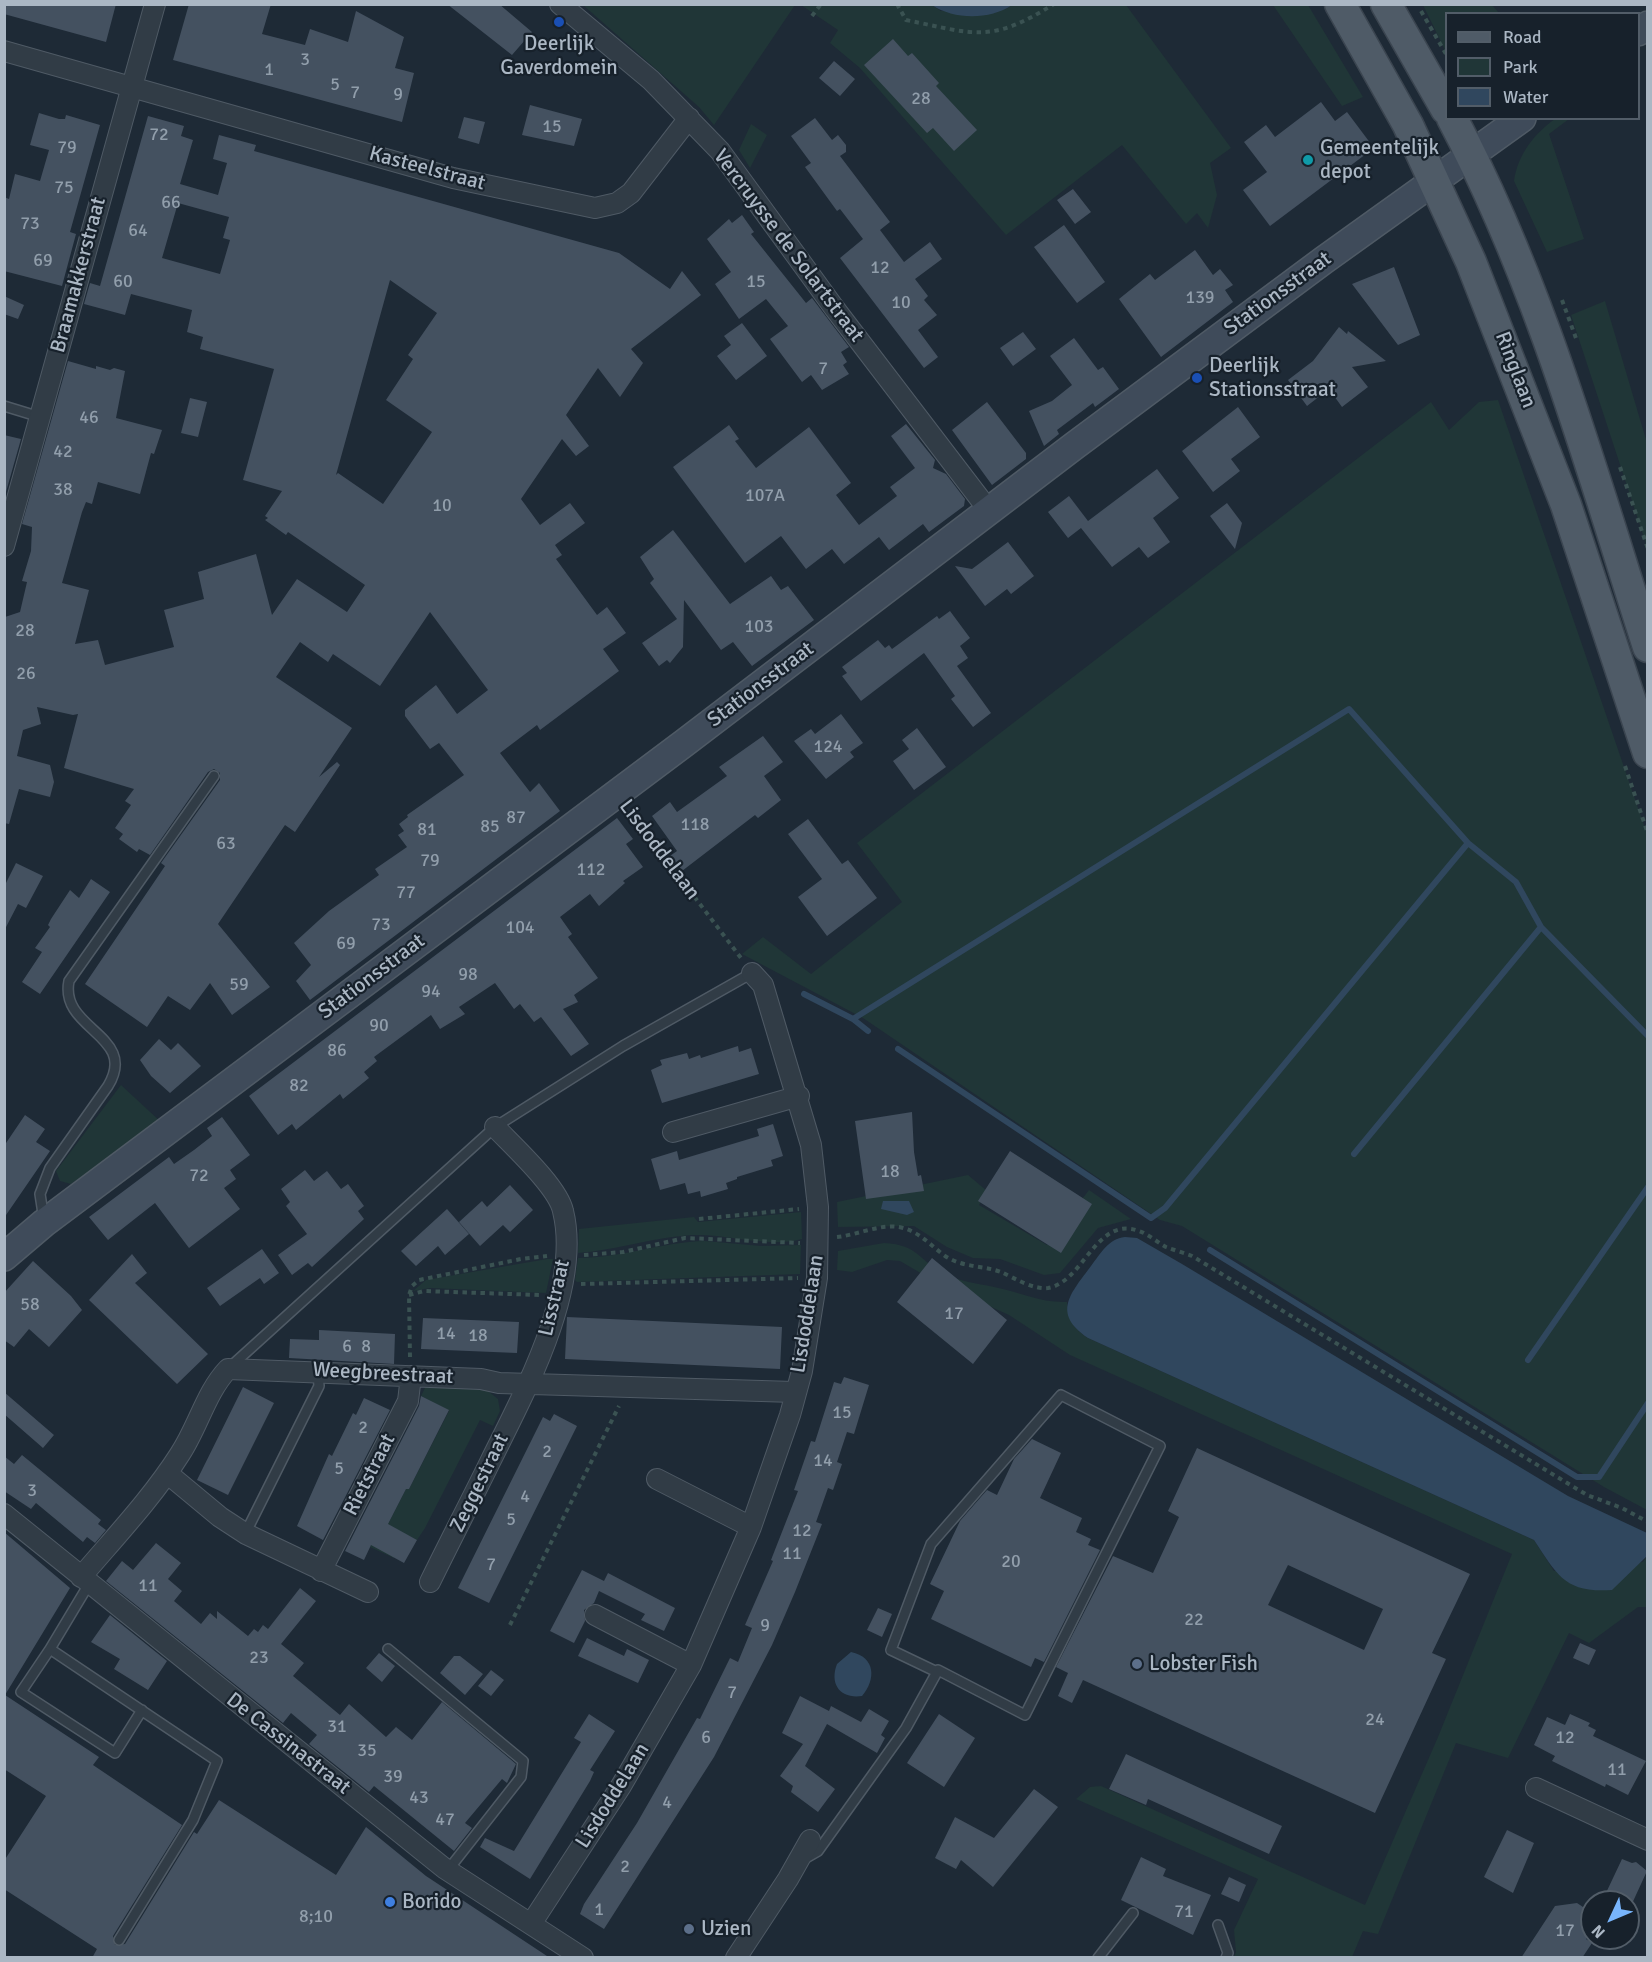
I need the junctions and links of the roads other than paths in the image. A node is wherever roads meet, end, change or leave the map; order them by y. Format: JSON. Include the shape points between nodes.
{"nodes":[{"id":1,"x":155,"y":4,"type":"edge"},
{"id":2,"x":560,"y":4,"type":"edge"},
{"id":3,"x":1340,"y":4,"type":"edge"},
{"id":4,"x":1386,"y":4,"type":"edge"},
{"id":5,"x":4,"y":51,"type":"edge"},
{"id":6,"x":130,"y":86,"type":"junction"},
{"id":7,"x":1445,"y":107,"type":"edge"},
{"id":8,"x":689,"y":118,"type":"junction"},
{"id":9,"x":1453,"y":120,"type":"edge"},
{"id":10,"x":1519,"y":120,"type":"edge"},
{"id":11,"x":1472,"y":156,"type":"junction"},
{"id":12,"x":1435,"y":183,"type":"junction"},
{"id":13,"x":4,"y":406,"type":"edge"},
{"id":14,"x":40,"y":417,"type":"junction"},
{"id":15,"x":990,"y":512,"type":"junction"},
{"id":16,"x":4,"y":546,"type":"edge"},
{"id":17,"x":1647,"y":647,"type":"edge"},
{"id":18,"x":1636,"y":759,"type":"edge"},
{"id":19,"x":213,"y":776,"type":"dead end"},
{"id":20,"x":752,"y":973,"type":"joint"},
{"id":21,"x":799,"y":1096,"type":"junction"},
{"id":22,"x":495,"y":1127,"type":"junction"},
{"id":23,"x":673,"y":1132,"type":"dead end"},
{"id":24,"x":44,"y":1223,"type":"junction"},
{"id":25,"x":4,"y":1257,"type":"edge"},
{"id":26,"x":228,"y":1369,"type":"junction"},
{"id":27,"x":318,"y":1372,"type":"junction"},
{"id":28,"x":411,"y":1376,"type":"junction"},
{"id":29,"x":528,"y":1383,"type":"junction"},
{"id":30,"x":794,"y":1392,"type":"junction"},
{"id":31,"x":167,"y":1473,"type":"junction"},
{"id":32,"x":657,"y":1479,"type":"dead end"},
{"id":33,"x":4,"y":1514,"type":"edge"},
{"id":34,"x":249,"y":1526,"type":"dead end"},
{"id":35,"x":751,"y":1527,"type":"junction"},
{"id":36,"x":321,"y":1571,"type":"junction"},
{"id":37,"x":85,"y":1580,"type":"junction"},
{"id":38,"x":430,"y":1582,"type":"dead end"},
{"id":39,"x":368,"y":1592,"type":"dead end"},
{"id":40,"x":595,"y":1615,"type":"dead end"},
{"id":41,"x":50,"y":1649,"type":"junction"},
{"id":42,"x":388,"y":1649,"type":"dead end"},
{"id":43,"x":691,"y":1665,"type":"junction"},
{"id":44,"x":937,"y":1672,"type":"junction"},
{"id":45,"x":142,"y":1710,"type":"junction"},
{"id":46,"x":1536,"y":1788,"type":"dead end"},
{"id":47,"x":810,"y":1840,"type":"dead end"},
{"id":48,"x":1647,"y":1840,"type":"edge"},
{"id":49,"x":796,"y":1863,"type":"junction"},
{"id":50,"x":448,"y":1870,"type":"junction"},
{"id":51,"x":1133,"y":1913,"type":"dead end"},
{"id":52,"x":531,"y":1924,"type":"junction"},
{"id":53,"x":1218,"y":1925,"type":"dead end"},
{"id":54,"x":119,"y":1940,"type":"dead end"},
{"id":55,"x":583,"y":1958,"type":"edge"},
{"id":56,"x":736,"y":1958,"type":"edge"},
{"id":57,"x":1098,"y":1958,"type":"edge"},
{"id":58,"x":1226,"y":1958,"type":"edge"}],
"edges":[{"from":1,"to":6,"type":"street","name":"Braamakkerstraat"},
{"from":2,"to":8,"type":"street","name":"Vercruysse de Solartstraat","via":[[651,80]]},
{"from":3,"to":12,"type":"main road","name":"Ringlaan","via":[[1408,125]]},
{"from":4,"to":7,"type":"main road"},
{"from":5,"to":6,"type":"street","name":"Kasteelstraat"},
{"from":6,"to":8,"type":"street","name":"Kasteelstraat","via":[[453,178],[595,208],[617,203],[631,193]]},
{"from":6,"to":14,"type":"street","name":"Braamakkerstraat"},
{"from":8,"to":15,"type":"street","name":"Vercruysse de Solartstraat","via":[[720,151]]},
{"from":9,"to":11,"type":"main road","name":"Ringlaan"},
{"from":10,"to":11,"type":"street","name":"Stationsstraat"},
{"from":11,"to":12,"type":"street","name":"Stationsstraat"},
{"from":11,"to":17,"type":"main road","name":"Ringlaan","via":[[1504,226],[1545,334]]},
{"from":12,"to":15,"type":"street","name":"Stationsstraat","via":[[1324,260]]},
{"from":12,"to":18,"type":"main road","name":"Ringlaan","via":[[1480,282],[1566,505]]},
{"from":13,"to":14,"type":"lane"},
{"from":14,"to":16,"type":"street","name":"Braamakkerstraat"},
{"from":15,"to":24,"type":"street","name":"Stationsstraat"},
{"from":19,"to":24,"type":"lane","via":[[69,981],[66,994],[70,1004],[114,1052],[117,1064],[108,1086],[50,1168],[40,1194]]},
{"from":20,"to":21,"type":"street","name":"Lisdoddelaan","via":[[763,985]]},
{"from":20,"to":22,"type":"lane","via":[[623,1046]]},
{"from":21,"to":23,"type":"street"},
{"from":21,"to":30,"type":"street","name":"Lisdoddelaan","via":[[811,1145],[819,1240],[809,1336]]},
{"from":22,"to":26,"type":"lane"},
{"from":22,"to":29,"type":"street","name":"Lisstraat","via":[[548,1185],[563,1210],[566,1255],[561,1289]]},
{"from":24,"to":25,"type":"street","name":"Stationsstraat"},
{"from":26,"to":27,"type":"street","name":"Weegbreestraat"},
{"from":26,"to":31,"type":"street","via":[[218,1380],[187,1443]]},
{"from":27,"to":28,"type":"street","name":"Weegbreestraat"},
{"from":27,"to":34,"type":"lane","via":[[319,1386]]},
{"from":28,"to":29,"type":"street","name":"Weegbreestraat"},
{"from":28,"to":36,"type":"street","name":"Rietstraat","via":[[408,1401]]},
{"from":29,"to":30,"type":"street","name":"Weegbreestraat"},
{"from":29,"to":38,"type":"street","name":"Zeggestraat"},
{"from":30,"to":35,"type":"street","name":"Lisdoddelaan","via":[[790,1415]]},
{"from":31,"to":36,"type":"street","via":[[246,1534]]},
{"from":31,"to":37,"type":"street"},
{"from":32,"to":35,"type":"street"},
{"from":33,"to":37,"type":"street","name":"De Cassinastraat"},
{"from":35,"to":43,"type":"street","name":"Lisdoddelaan"},
{"from":36,"to":39,"type":"street"},
{"from":37,"to":41,"type":"lane"},
{"from":37,"to":50,"type":"street","name":"De Cassinastraat"},
{"from":40,"to":43,"type":"street"},
{"from":41,"to":45,"type":"lane"},
{"from":41,"to":45,"type":"lane","via":[[21,1692],[114,1753]]},
{"from":42,"to":50,"type":"lane","via":[[523,1761],[520,1777]]},
{"from":43,"to":52,"type":"street","name":"Lisdoddelaan","via":[[651,1736]]},
{"from":44,"to":44,"type":"lane","via":[[1025,1715],[1160,1446],[1061,1395],[931,1544],[891,1650]]},
{"from":44,"to":49,"type":"lane","via":[[906,1728],[818,1851]]},
{"from":45,"to":54,"type":"lane","via":[[217,1761],[193,1820]]},
{"from":46,"to":48,"type":"street"},
{"from":47,"to":49,"type":"street"},
{"from":49,"to":56,"type":"street"},
{"from":50,"to":52,"type":"street","name":"De Cassinastraat"},
{"from":51,"to":57,"type":"lane"},
{"from":52,"to":55,"type":"street","name":"De Cassinastraat"},
{"from":53,"to":58,"type":"lane","via":[[1228,1953]]}]}
